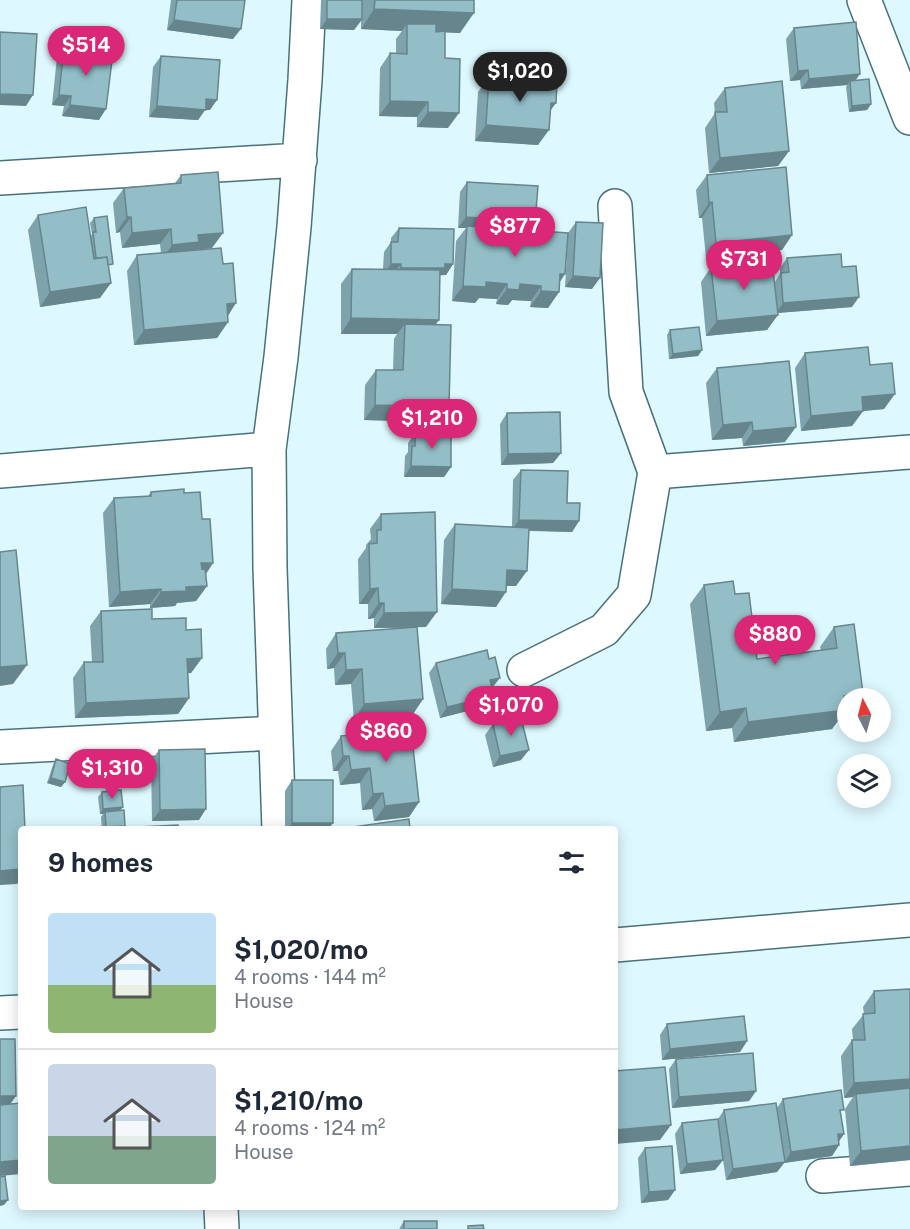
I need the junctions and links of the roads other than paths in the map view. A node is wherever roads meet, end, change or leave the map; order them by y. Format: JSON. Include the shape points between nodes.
{"nodes":[{"id":1,"x":309,"y":0,"type":"edge"},
{"id":2,"x":864,"y":0,"type":"edge"},
{"id":3,"x":910,"y":118,"type":"edge"},
{"id":4,"x":300,"y":160,"type":"junction"},
{"id":5,"x":0,"y":178,"type":"edge"},
{"id":6,"x":615,"y":206,"type":"dead end"},
{"id":7,"x":269,"y":449,"type":"junction"},
{"id":8,"x":910,"y":452,"type":"edge"},
{"id":9,"x":0,"y":471,"type":"edge"},
{"id":10,"x":655,"y":472,"type":"junction"},
{"id":11,"x":524,"y":670,"type":"dead end"},
{"id":12,"x":275,"y":733,"type":"junction"},
{"id":13,"x":0,"y":747,"type":"edge"},
{"id":14,"x":279,"y":826,"type":"edge"},
{"id":15,"x":910,"y":920,"type":"edge"},
{"id":16,"x":618,"y":945,"type":"edge"},
{"id":17,"x":18,"y":1012,"type":"edge"},
{"id":18,"x":0,"y":1014,"type":"edge"},
{"id":19,"x":910,"y":1169,"type":"edge"},
{"id":20,"x":823,"y":1176,"type":"dead end"},
{"id":21,"x":221,"y":1210,"type":"edge"},
{"id":22,"x":222,"y":1229,"type":"edge"}],
"edges":[{"from":1,"to":4,"type":"street"},
{"from":2,"to":3,"type":"street"},
{"from":4,"to":5,"type":"street"},
{"from":4,"to":7,"type":"street"},
{"from":6,"to":10,"type":"street","via":[[626,392]]},
{"from":7,"to":9,"type":"street"},
{"from":7,"to":12,"type":"street"},
{"from":8,"to":10,"type":"street"},
{"from":10,"to":11,"type":"street","via":[[634,595],[604,630]]},
{"from":12,"to":13,"type":"street"},
{"from":12,"to":14,"type":"street"},
{"from":15,"to":16,"type":"street"},
{"from":17,"to":18,"type":"street"},
{"from":19,"to":20,"type":"street"},
{"from":21,"to":22,"type":"street"}]}
